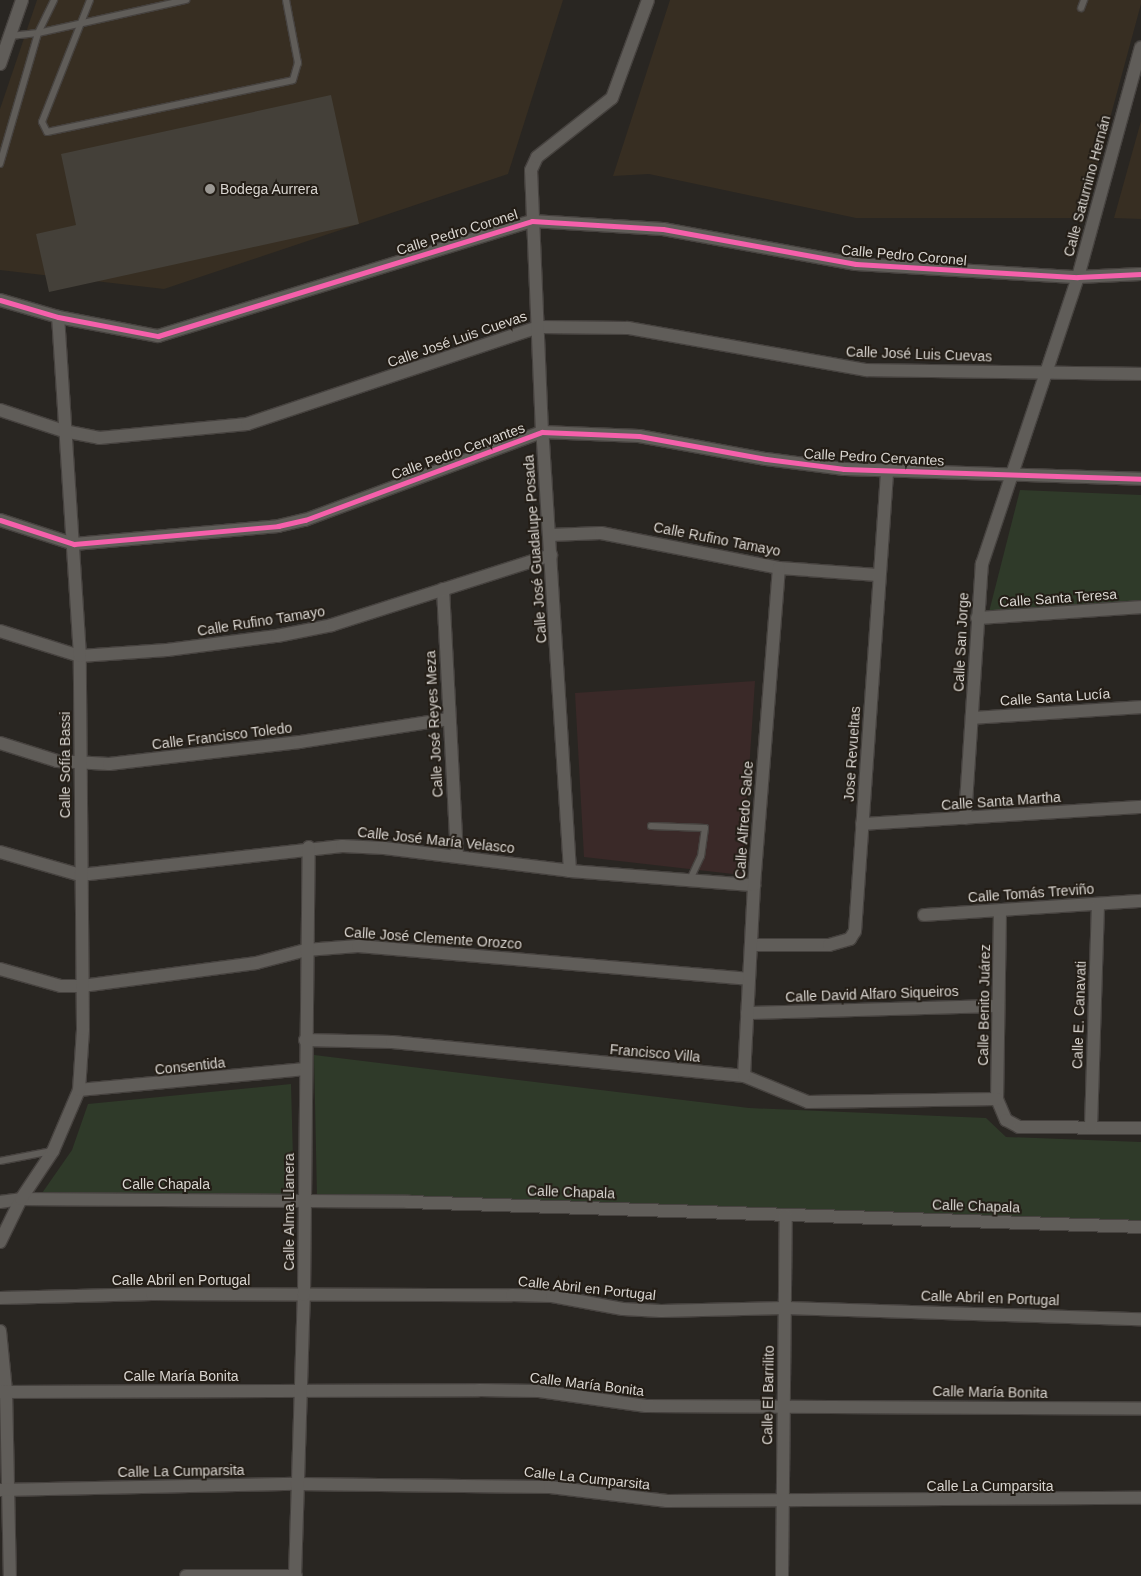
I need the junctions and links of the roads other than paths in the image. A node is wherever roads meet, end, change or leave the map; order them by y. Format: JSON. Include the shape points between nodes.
{"nodes":[{"id":1,"x":22,"y":0,"type":"edge"},
{"id":2,"x":54,"y":0,"type":"edge"},
{"id":3,"x":90,"y":0,"type":"edge"},
{"id":4,"x":186,"y":0,"type":"edge"},
{"id":5,"x":286,"y":0,"type":"edge"},
{"id":6,"x":648,"y":0,"type":"edge"},
{"id":7,"x":1084,"y":0,"type":"edge"},
{"id":8,"x":1081,"y":8,"type":"dead end"},
{"id":9,"x":80,"y":24,"type":"junction"},
{"id":10,"x":38,"y":33,"type":"junction"},
{"id":11,"x":10,"y":36,"type":"junction"},
{"id":12,"x":1141,"y":47,"type":"edge"},
{"id":13,"x":0,"y":64,"type":"edge"},
{"id":14,"x":0,"y":164,"type":"edge"},
{"id":15,"x":532,"y":221,"type":"junction"},
{"id":16,"x":1141,"y":274,"type":"edge"},
{"id":17,"x":1078,"y":277,"type":"junction"},
{"id":18,"x":0,"y":300,"type":"edge"},
{"id":19,"x":58,"y":318,"type":"junction"},
{"id":20,"x":539,"y":326,"type":"junction"},
{"id":21,"x":1046,"y":372,"type":"junction"},
{"id":22,"x":1141,"y":374,"type":"edge"},
{"id":23,"x":0,"y":410,"type":"edge"},
{"id":24,"x":64,"y":431,"type":"junction"},
{"id":25,"x":542,"y":432,"type":"junction"},
{"id":26,"x":887,"y":470,"type":"junction"},
{"id":27,"x":1012,"y":474,"type":"junction"},
{"id":28,"x":1141,"y":479,"type":"edge"},
{"id":29,"x":0,"y":520,"type":"edge"},
{"id":30,"x":550,"y":535,"type":"junction"},
{"id":31,"x":74,"y":544,"type":"junction"},
{"id":32,"x":550,"y":555,"type":"junction"},
{"id":33,"x":779,"y":568,"type":"junction"},
{"id":34,"x":878,"y":574,"type":"junction"},
{"id":35,"x":443,"y":589,"type":"junction"},
{"id":36,"x":1141,"y":607,"type":"edge"},
{"id":37,"x":977,"y":618,"type":"junction"},
{"id":38,"x":0,"y":631,"type":"edge"},
{"id":39,"x":80,"y":656,"type":"junction"},
{"id":40,"x":1141,"y":707,"type":"edge"},
{"id":41,"x":972,"y":718,"type":"junction"},
{"id":42,"x":448,"y":719,"type":"junction"},
{"id":43,"x":0,"y":743,"type":"edge"},
{"id":44,"x":80,"y":764,"type":"junction"},
{"id":45,"x":1141,"y":807,"type":"edge"},
{"id":46,"x":965,"y":818,"type":"junction"},
{"id":47,"x":862,"y":824,"type":"junction"},
{"id":48,"x":651,"y":826,"type":"dead end"},
{"id":49,"x":309,"y":847,"type":"junction"},
{"id":50,"x":0,"y":852,"type":"edge"},
{"id":51,"x":457,"y":857,"type":"junction"},
{"id":52,"x":570,"y":871,"type":"junction"},
{"id":53,"x":80,"y":875,"type":"junction"},
{"id":54,"x":690,"y":881,"type":"junction"},
{"id":55,"x":754,"y":884,"type":"junction"},
{"id":56,"x":1141,"y":901,"type":"edge"},
{"id":57,"x":1098,"y":904,"type":"junction"},
{"id":58,"x":1000,"y":911,"type":"junction"},
{"id":59,"x":924,"y":915,"type":"dead end"},
{"id":60,"x":751,"y":945,"type":"junction"},
{"id":61,"x":306,"y":950,"type":"junction"},
{"id":62,"x":0,"y":969,"type":"edge"},
{"id":63,"x":748,"y":979,"type":"junction"},
{"id":64,"x":82,"y":986,"type":"junction"},
{"id":65,"x":998,"y":1006,"type":"junction"},
{"id":66,"x":747,"y":1013,"type":"junction"},
{"id":67,"x":305,"y":1040,"type":"junction"},
{"id":68,"x":305,"y":1069,"type":"junction"},
{"id":69,"x":744,"y":1076,"type":"junction"},
{"id":70,"x":79,"y":1090,"type":"junction"},
{"id":71,"x":997,"y":1099,"type":"junction"},
{"id":72,"x":1091,"y":1127,"type":"junction"},
{"id":73,"x":1141,"y":1128,"type":"edge"},
{"id":74,"x":53,"y":1150,"type":"junction"},
{"id":75,"x":0,"y":1161,"type":"edge"},
{"id":76,"x":21,"y":1199,"type":"junction"},
{"id":77,"x":303,"y":1200,"type":"junction"},
{"id":78,"x":0,"y":1202,"type":"edge"},
{"id":79,"x":786,"y":1215,"type":"junction"},
{"id":80,"x":1141,"y":1227,"type":"edge"},
{"id":81,"x":0,"y":1242,"type":"edge"},
{"id":82,"x":304,"y":1295,"type":"junction"},
{"id":83,"x":0,"y":1298,"type":"edge"},
{"id":84,"x":784,"y":1308,"type":"junction"},
{"id":85,"x":1141,"y":1319,"type":"edge"},
{"id":86,"x":0,"y":1331,"type":"edge"},
{"id":87,"x":301,"y":1391,"type":"junction"},
{"id":88,"x":3,"y":1392,"type":"edge"},
{"id":89,"x":782,"y":1405,"type":"junction"},
{"id":90,"x":1141,"y":1409,"type":"edge"},
{"id":91,"x":296,"y":1484,"type":"junction"},
{"id":92,"x":5,"y":1489,"type":"edge"},
{"id":93,"x":1141,"y":1498,"type":"edge"},
{"id":94,"x":782,"y":1499,"type":"junction"},
{"id":95,"x":10,"y":1576,"type":"edge"},
{"id":96,"x":186,"y":1576,"type":"edge"},
{"id":97,"x":199,"y":1576,"type":"edge"},
{"id":98,"x":295,"y":1576,"type":"edge"},
{"id":99,"x":782,"y":1576,"type":"edge"}],
"edges":[{"from":1,"to":11,"type":"street"},
{"from":2,"to":10,"type":"lane"},
{"from":3,"to":9,"type":"lane"},
{"from":4,"to":9,"type":"lane"},
{"from":5,"to":9,"type":"lane","via":[[298,63],[293,80],[47,132],[42,122]]},
{"from":6,"to":15,"type":"street","name":"Calle José Guadalupe Posada","via":[[612,98],[535,161],[531,170]]},
{"from":7,"to":8,"type":"lane"},
{"from":9,"to":10,"type":"lane"},
{"from":10,"to":11,"type":"lane"},
{"from":10,"to":14,"type":"lane"},
{"from":11,"to":13,"type":"street"},
{"from":12,"to":17,"type":"street","name":"Calle Saturnino Hernán"},
{"from":15,"to":17,"type":"street","name":"Calle Pedro Coronel","via":[[663,229],[856,264]]},
{"from":15,"to":19,"type":"street","name":"Calle Pedro Coronel","via":[[167,334],[136,334]]},
{"from":15,"to":20,"type":"street","name":"Calle José Guadalupe Posada"},
{"from":16,"to":17,"type":"street","name":"Calle Pedro Coronel"},
{"from":17,"to":21,"type":"street","name":"Calle Saturnino Hernán"},
{"from":18,"to":19,"type":"street","name":"Calle Pedro Coronel"},
{"from":19,"to":24,"type":"street","name":"Calle Sofía Bassi"},
{"from":20,"to":21,"type":"street","name":"Calle José Luis Cuevas","via":[[628,328],[857,369]]},
{"from":20,"to":24,"type":"street","name":"Calle José Luis Cuevas","via":[[247,424],[99,438]]},
{"from":20,"to":25,"type":"street","name":"Calle José Guadalupe Posada"},
{"from":21,"to":22,"type":"street","name":"Calle José Luis Cuevas"},
{"from":21,"to":27,"type":"street","name":"Calle Saturnino Hernán"},
{"from":23,"to":24,"type":"street","name":"Calle José Luis Cuevas"},
{"from":24,"to":31,"type":"street","name":"Calle Sofía Bassi"},
{"from":25,"to":26,"type":"street","name":"Calle Pedro Cervantes","via":[[639,436],[807,465]]},
{"from":25,"to":30,"type":"street","name":"Calle José Guadalupe Posada"},
{"from":25,"to":31,"type":"street","name":"Calle Pedro Cervantes","via":[[289,524]]},
{"from":26,"to":27,"type":"street","name":"Calle Pedro Cervantes"},
{"from":26,"to":34,"type":"street","name":"Jose Revueltas"},
{"from":27,"to":28,"type":"street","name":"Calle Pedro Cervantes"},
{"from":27,"to":37,"type":"street","name":"Calle San Jorge","via":[[982,564]]},
{"from":29,"to":31,"type":"street","name":"Calle Pedro Cervantes"},
{"from":30,"to":32,"type":"street","name":"Calle José Guadalupe Posada"},
{"from":30,"to":33,"type":"street","name":"Calle Rufino Tamayo","via":[[601,534],[631,538]]},
{"from":31,"to":39,"type":"street","name":"Calle Sofía Bassi"},
{"from":32,"to":35,"type":"street","name":"Calle Rufino Tamayo"},
{"from":32,"to":52,"type":"street","name":"Calle José Guadalupe Posada"},
{"from":33,"to":34,"type":"street","name":"Calle Rufino Tamayo"},
{"from":33,"to":55,"type":"street","name":"Calle Alfredo Salce"},
{"from":34,"to":47,"type":"street","name":"Jose Revueltas"},
{"from":35,"to":39,"type":"street","name":"Calle Rufino Tamayo","via":[[305,631],[167,650]]},
{"from":35,"to":42,"type":"street","name":"Calle José Reyes Meza"},
{"from":36,"to":37,"type":"street","name":"Calle Santa Teresa"},
{"from":37,"to":41,"type":"street","name":"Calle San Jorge"},
{"from":38,"to":39,"type":"street","name":"Calle Rufino Tamayo"},
{"from":39,"to":44,"type":"street","name":"Calle Sofía Bassi"},
{"from":40,"to":41,"type":"street","name":"Calle Santa Lucía"},
{"from":41,"to":46,"type":"street","name":"Calle San Jorge"},
{"from":42,"to":44,"type":"street","name":"Calle Francisco Toledo","via":[[254,747],[109,764]]},
{"from":42,"to":51,"type":"street","name":"Calle José Reyes Meza"},
{"from":43,"to":44,"type":"street","name":"Calle Francisco Toledo"},
{"from":44,"to":53,"type":"street","name":"Calle Sofía Bassi"},
{"from":45,"to":46,"type":"street","name":"Calle Santa Martha"},
{"from":46,"to":47,"type":"street","name":"Calle Santa Martha"},
{"from":47,"to":60,"type":"street","name":"Jose Revueltas","via":[[857,920],[850,939],[829,945]]},
{"from":48,"to":54,"type":"lane","via":[[705,828],[701,856]]},
{"from":49,"to":51,"type":"street","name":"Calle José María Velasco","via":[[384,848]]},
{"from":49,"to":53,"type":"street","name":"Calle José María Velasco"},
{"from":49,"to":61,"type":"street","name":"Calle Alma Llanera"},
{"from":50,"to":53,"type":"street","name":"Calle José María Velasco"},
{"from":51,"to":52,"type":"street","name":"Calle José María Velasco"},
{"from":52,"to":54,"type":"street","name":"Calle José María Velasco"},
{"from":53,"to":64,"type":"street","name":"Calle Sofía Bassi"},
{"from":54,"to":55,"type":"street","name":"Calle José María Velasco"},
{"from":55,"to":60,"type":"street","name":"Calle Alfredo Salce"},
{"from":56,"to":57,"type":"street","name":"Calle Tomás Treviño"},
{"from":57,"to":58,"type":"street","name":"Calle Tomás Treviño"},
{"from":57,"to":72,"type":"street","name":"Calle E. Canavati"},
{"from":58,"to":59,"type":"street","name":"Calle Tomás Treviño"},
{"from":58,"to":65,"type":"street","name":"Calle Benito Juárez"},
{"from":60,"to":63,"type":"street","name":"Calle Alfredo Salce"},
{"from":61,"to":63,"type":"street","name":"Calle José Clemente Orozco","via":[[358,946],[399,948]]},
{"from":61,"to":64,"type":"street","name":"Calle José Clemente Orozco","via":[[256,963]]},
{"from":61,"to":67,"type":"street","name":"Calle Alma Llanera"},
{"from":62,"to":64,"type":"street","name":"Calle José Clemente Orozco","via":[[61,986]]},
{"from":63,"to":66,"type":"street","name":"Calle Alfredo Salce"},
{"from":64,"to":70,"type":"street","name":"Calle Sofía Bassi"},
{"from":65,"to":66,"type":"street","name":"Calle David Alfaro Siqueiros"},
{"from":65,"to":71,"type":"street","name":"Calle Benito Juárez"},
{"from":66,"to":69,"type":"street","name":"Calle Alfredo Salce"},
{"from":67,"to":68,"type":"street","name":"Calle Alma Llanera"},
{"from":67,"to":69,"type":"street","name":"Francisco Villa","via":[[392,1042]]},
{"from":68,"to":70,"type":"street","name":"Consentida"},
{"from":68,"to":77,"type":"street","name":"Calle Alma Llanera"},
{"from":69,"to":71,"type":"street","name":"Francisco Villa","via":[[808,1102]]},
{"from":70,"to":74,"type":"street","name":"Calle Sofía Bassi"},
{"from":71,"to":72,"type":"street","via":[[1006,1120],[1019,1126]]},
{"from":72,"to":73,"type":"street"},
{"from":74,"to":75,"type":"lane"},
{"from":74,"to":76,"type":"street","name":"Calle Sofía Bassi"},
{"from":76,"to":77,"type":"street","name":"Calle Chapala"},
{"from":76,"to":78,"type":"street","name":"Calle Chapala"},
{"from":76,"to":81,"type":"street","name":"Calle Sofía Bassi"},
{"from":77,"to":79,"type":"street","name":"Calle Chapala"},
{"from":77,"to":82,"type":"street","name":"Calle Alma Llanera"},
{"from":79,"to":80,"type":"street","name":"Calle Chapala"},
{"from":79,"to":84,"type":"street","name":"Calle El Barrilito"},
{"from":82,"to":83,"type":"street","name":"Calle Abril en Portugal"},
{"from":82,"to":84,"type":"street","name":"Calle Abril en Portugal","via":[[552,1296],[661,1311]]},
{"from":82,"to":87,"type":"street","name":"Calle Alma Llanera"},
{"from":84,"to":85,"type":"street","name":"Calle Abril en Portugal"},
{"from":84,"to":89,"type":"street","name":"Calle El Barrilito"},
{"from":86,"to":88,"type":"street"},
{"from":87,"to":88,"type":"street","name":"Calle María Bonita"},
{"from":87,"to":89,"type":"street","name":"Calle María Bonita","via":[[519,1391],[577,1395],[646,1406]]},
{"from":87,"to":91,"type":"street","name":"Calle Alma Llanera"},
{"from":88,"to":92,"type":"street"},
{"from":89,"to":90,"type":"street","name":"Calle María Bonita"},
{"from":89,"to":94,"type":"street","name":"Calle El Barrilito"},
{"from":91,"to":92,"type":"street","name":"Calle La Cumparsita"},
{"from":91,"to":94,"type":"street","name":"Calle La Cumparsita","via":[[550,1487],[667,1501]]},
{"from":91,"to":98,"type":"street","name":"Calle Alma Llanera"},
{"from":92,"to":95,"type":"street"},
{"from":93,"to":94,"type":"street","name":"Calle La Cumparsita"},
{"from":94,"to":99,"type":"street","name":"Calle El Barrilito"},
{"from":96,"to":97,"type":"street"},
{"from":97,"to":98,"type":"street"}]}
